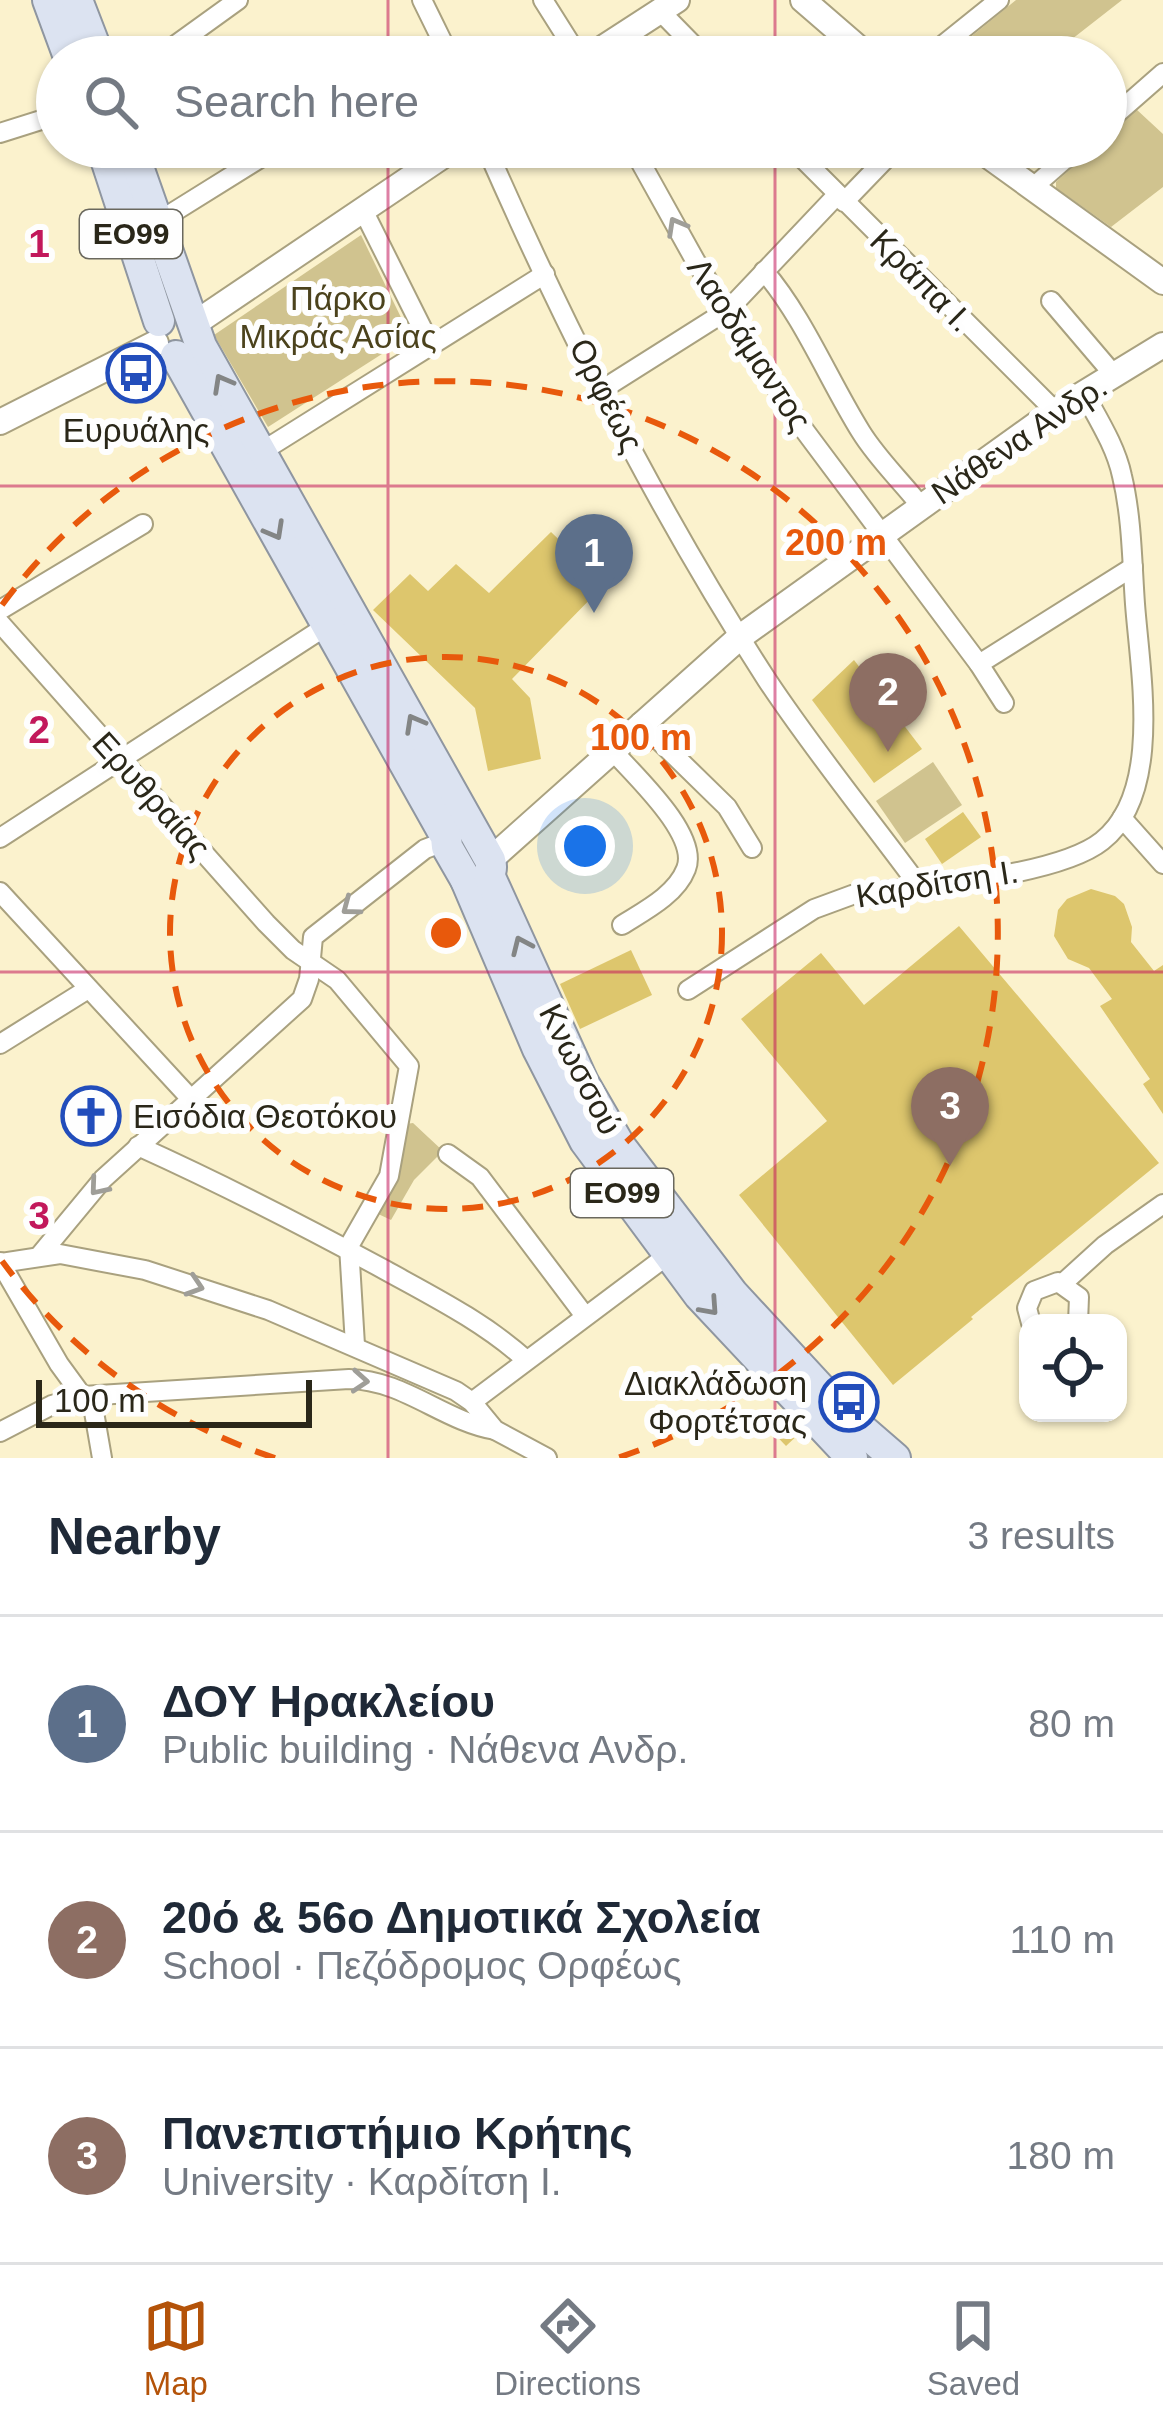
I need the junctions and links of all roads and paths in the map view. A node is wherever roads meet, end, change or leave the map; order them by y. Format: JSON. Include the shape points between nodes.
{"nodes":[{"id":1,"x":48,"y":0,"type":"edge"},
{"id":2,"x":77,"y":0,"type":"edge"},
{"id":3,"x":238,"y":0,"type":"edge"},
{"id":4,"x":422,"y":0,"type":"edge"},
{"id":5,"x":543,"y":0,"type":"edge"},
{"id":6,"x":803,"y":0,"type":"edge"},
{"id":7,"x":1000,"y":0,"type":"edge"},
{"id":8,"x":669,"y":5,"type":"edge"},
{"id":9,"x":62,"y":36,"type":"edge"},
{"id":10,"x":91,"y":36,"type":"edge"},
{"id":11,"x":188,"y":36,"type":"edge"},
{"id":12,"x":440,"y":36,"type":"edge"},
{"id":13,"x":566,"y":36,"type":"edge"},
{"id":14,"x":621,"y":36,"type":"edge"},
{"id":15,"x":690,"y":36,"type":"edge"},
{"id":16,"x":845,"y":36,"type":"edge"},
{"id":17,"x":955,"y":36,"type":"edge"},
{"id":18,"x":1163,"y":73,"type":"edge"},
{"id":19,"x":1127,"y":105,"type":"edge"},
{"id":20,"x":36,"y":122,"type":"edge"},
{"id":21,"x":0,"y":133,"type":"edge"},
{"id":22,"x":110,"y":168,"type":"edge"},
{"id":23,"x":138,"y":168,"type":"edge"},
{"id":24,"x":244,"y":168,"type":"edge"},
{"id":25,"x":424,"y":168,"type":"edge"},
{"id":26,"x":496,"y":168,"type":"edge"},
{"id":27,"x":644,"y":168,"type":"edge"},
{"id":28,"x":812,"y":168,"type":"edge"},
{"id":29,"x":874,"y":168,"type":"edge"},
{"id":30,"x":1004,"y":168,"type":"edge"},
{"id":31,"x":1055,"y":168,"type":"edge"},
{"id":32,"x":1031,"y":189,"type":"junction"},
{"id":33,"x":841,"y":198,"type":"junction"},
{"id":34,"x":363,"y":210,"type":"junction"},
{"id":35,"x":156,"y":223,"type":"junction"},
{"id":36,"x":764,"y":271,"type":"junction"},
{"id":37,"x":1159,"y":273,"type":"edge"},
{"id":38,"x":545,"y":274,"type":"junction"},
{"id":39,"x":1051,"y":301,"type":"dead end"},
{"id":40,"x":728,"y":310,"type":"junction"},
{"id":41,"x":178,"y":333,"type":"junction"},
{"id":42,"x":1163,"y":345,"type":"edge"},
{"id":43,"x":431,"y":346,"type":"junction"},
{"id":44,"x":1114,"y":375,"type":"junction"},
{"id":45,"x":603,"y":389,"type":"junction"},
{"id":46,"x":1084,"y":393,"type":"junction"},
{"id":47,"x":1054,"y":412,"type":"junction"},
{"id":48,"x":0,"y":422,"type":"edge"},
{"id":49,"x":261,"y":452,"type":"junction"},
{"id":50,"x":920,"y":505,"type":"junction"},
{"id":51,"x":143,"y":524,"type":"dead end"},
{"id":52,"x":880,"y":533,"type":"junction"},
{"id":53,"x":1133,"y":567,"type":"junction"},
{"id":54,"x":0,"y":610,"type":"edge"},
{"id":55,"x":0,"y":623,"type":"edge"},
{"id":56,"x":328,"y":625,"type":"junction"},
{"id":57,"x":740,"y":637,"type":"junction"},
{"id":58,"x":979,"y":664,"type":"junction"},
{"id":59,"x":1004,"y":703,"type":"dead end"},
{"id":60,"x":640,"y":722,"type":"junction"},
{"id":61,"x":612,"y":750,"type":"junction"},
{"id":62,"x":119,"y":759,"type":"junction"},
{"id":63,"x":1140,"y":764,"type":"junction"},
{"id":64,"x":1162,"y":765,"type":"edge"},
{"id":65,"x":1122,"y":818,"type":"junction"},
{"id":66,"x":454,"y":834,"type":"junction"},
{"id":67,"x":0,"y":838,"type":"edge"},
{"id":68,"x":752,"y":848,"type":"dead end"},
{"id":69,"x":1163,"y":864,"type":"edge"},
{"id":70,"x":482,"y":872,"type":"junction"},
{"id":71,"x":919,"y":886,"type":"junction"},
{"id":72,"x":0,"y":892,"type":"edge"},
{"id":73,"x":622,"y":925,"type":"dead end"},
{"id":74,"x":310,"y":960,"type":"junction"},
{"id":75,"x":88,"y":989,"type":"junction"},
{"id":76,"x":688,"y":990,"type":"dead end"},
{"id":77,"x":0,"y":1044,"type":"edge"},
{"id":78,"x":190,"y":1098,"type":"junction"},
{"id":79,"x":138,"y":1146,"type":"junction"},
{"id":80,"x":448,"y":1154,"type":"dead end"},
{"id":81,"x":1163,"y":1204,"type":"edge"},
{"id":82,"x":350,"y":1251,"type":"junction"},
{"id":83,"x":40,"y":1255,"type":"junction"},
{"id":84,"x":668,"y":1255,"type":"junction"},
{"id":85,"x":0,"y":1263,"type":"edge"},
{"id":86,"x":1062,"y":1283,"type":"junction"},
{"id":87,"x":1029,"y":1314,"type":"edge"},
{"id":88,"x":1078,"y":1314,"type":"edge"},
{"id":89,"x":585,"y":1316,"type":"junction"},
{"id":90,"x":355,"y":1345,"type":"junction"},
{"id":91,"x":525,"y":1359,"type":"junction"},
{"id":92,"x":83,"y":1396,"type":"junction"},
{"id":93,"x":472,"y":1402,"type":"junction"},
{"id":94,"x":495,"y":1430,"type":"junction"},
{"id":95,"x":0,"y":1432,"type":"edge"},
{"id":96,"x":873,"y":1455,"type":"edge"},
{"id":97,"x":102,"y":1458,"type":"edge"},
{"id":98,"x":547,"y":1458,"type":"edge"}],
"edges":[{"from":1,"to":9,"type":"main road"},
{"from":2,"to":10,"type":"main road"},
{"from":3,"to":11,"type":"street"},
{"from":4,"to":12,"type":"street"},
{"from":5,"to":13,"type":"street"},
{"from":6,"to":16,"type":"street"},
{"from":7,"to":17,"type":"street"},
{"from":8,"to":14,"type":"street"},
{"from":8,"to":15,"type":"street"},
{"from":18,"to":19,"type":"street"},
{"from":20,"to":21,"type":"street"},
{"from":22,"to":41,"type":"main road","number":"ΕΟ99"},
{"from":23,"to":35,"type":"main road","number":"ΕΟ99"},
{"from":24,"to":35,"type":"street"},
{"from":25,"to":34,"type":"street"},
{"from":26,"to":38,"type":"street","name":"Ορφέως"},
{"from":40,"to":27,"type":"street","name":"Λαοδάμαντος","one_way":true},
{"from":28,"to":33,"type":"street","name":"Κράπα Ι."},
{"from":29,"to":33,"type":"street"},
{"from":30,"to":32,"type":"street"},
{"from":31,"to":32,"type":"street"},
{"from":32,"to":37,"type":"street"},
{"from":33,"to":36,"type":"street"},
{"from":33,"to":47,"type":"street","name":"Κράπα Ι."},
{"from":34,"to":41,"type":"street"},
{"from":34,"to":43,"type":"street"},
{"from":35,"to":41,"type":"main road","number":"ΕΟ99"},
{"from":36,"to":40,"type":"street"},
{"from":36,"to":50,"type":"street","via":[[790,302],[865,439]]},
{"from":38,"to":43,"type":"street"},
{"from":38,"to":45,"type":"street","name":"Ορφέως"},
{"from":39,"to":44,"type":"street"},
{"from":40,"to":45,"type":"street"},
{"from":40,"to":52,"type":"street","name":"Λαοδάμαντος"},
{"from":41,"to":48,"type":"street"},
{"from":49,"to":41,"type":"main road","number":"ΕΟ99","one_way":true},
{"from":41,"to":56,"type":"main road","number":"ΕΟ99","one_way":true},
{"from":42,"to":44,"type":"street","name":"Νάθενα Ανδρ."},
{"from":43,"to":49,"type":"street"},
{"from":44,"to":46,"type":"street","name":"Νάθενα Ανδρ."},
{"from":45,"to":57,"type":"street","name":"Ορφέως"},
{"from":46,"to":47,"type":"street","name":"Νάθενα Ανδρ."},
{"from":46,"to":53,"type":"street","via":[[1121,470]]},
{"from":47,"to":50,"type":"street","name":"Νάθενα Ανδρ."},
{"from":66,"to":49,"type":"main road","number":"ΕΟ99","one_way":true},
{"from":50,"to":52,"type":"street","name":"Νάθενα Ανδρ."},
{"from":51,"to":54,"type":"street"},
{"from":52,"to":57,"type":"street","name":"Νάθενα Ανδρ."},
{"from":52,"to":58,"type":"street","name":"Λαοδάμαντος"},
{"from":53,"to":58,"type":"street"},
{"from":53,"to":63,"type":"street"},
{"from":55,"to":62,"type":"street","name":"Ερυθραίας"},
{"from":56,"to":62,"type":"street"},
{"from":56,"to":66,"type":"main road","number":"ΕΟ99"},
{"from":57,"to":60,"type":"street","name":"Νάθενα Ανδρ."},
{"from":57,"to":71,"type":"street","name":"Ορφέως"},
{"from":58,"to":59,"type":"street","name":"Λαοδάμαντος"},
{"from":60,"to":61,"type":"street","name":"Νάθενα Ανδρ."},
{"from":60,"to":68,"type":"street","via":[[727,807]]},
{"from":61,"to":70,"type":"street","name":"Νάθενα Ανδρ."},
{"from":61,"to":73,"type":"street","via":[[677,825],[690,854],[686,872],[660,901]]},
{"from":62,"to":67,"type":"street"},
{"from":62,"to":74,"type":"street","name":"Ερυθραίας","via":[[266,923]]},
{"from":63,"to":64,"type":"street"},
{"from":63,"to":65,"type":"street"},
{"from":65,"to":69,"type":"street"},
{"from":65,"to":71,"type":"street","name":"Καρδίτση Ι.","via":[[1096,846],[1065,860]]},
{"from":66,"to":70,"type":"main road","number":"ΕΟ99"},
{"from":66,"to":74,"type":"street","one_way":true,"via":[[317,933]]},
{"from":70,"to":84,"type":"main road","name":"Κνωσσού","number":"ΕΟ99","via":[[523,1015],[578,1129]]},
{"from":96,"to":70,"type":"main road","name":"Κνωσσού","number":"ΕΟ99","one_way":true,"via":[[733,1294],[620,1146]]},
{"from":71,"to":76,"type":"street","name":"Καρδίτση Ι.","via":[[824,904]]},
{"from":72,"to":75,"type":"street"},
{"from":74,"to":78,"type":"street","via":[[302,999]]},
{"from":74,"to":82,"type":"street","name":"Ερυθραίας","via":[[346,989],[410,1071],[389,1176]]},
{"from":75,"to":77,"type":"street"},
{"from":75,"to":78,"type":"street"},
{"from":78,"to":79,"type":"street"},
{"from":79,"to":82,"type":"street"},
{"from":79,"to":83,"type":"street","one_way":true},
{"from":80,"to":89,"type":"street","via":[[480,1177]]},
{"from":81,"to":86,"type":"street"},
{"from":82,"to":90,"type":"street"},
{"from":82,"to":91,"type":"street"},
{"from":83,"to":85,"type":"street"},
{"from":83,"to":90,"type":"street","one_way":true,"via":[[145,1270]]},
{"from":84,"to":89,"type":"street"},
{"from":84,"to":96,"type":"main road","name":"Κνωσσού","number":"ΕΟ99","one_way":true,"via":[[709,1306]]},
{"from":85,"to":92,"type":"street"},
{"from":86,"to":87,"type":"street","via":[[1034,1292]]},
{"from":86,"to":88,"type":"street","via":[[1079,1298]]},
{"from":89,"to":91,"type":"street"},
{"from":90,"to":93,"type":"street"},
{"from":91,"to":93,"type":"street"},
{"from":92,"to":94,"type":"street","one_way":true,"via":[[361,1379]]},
{"from":92,"to":95,"type":"street"},
{"from":92,"to":97,"type":"street","via":[[99,1424]]},
{"from":93,"to":94,"type":"street"},
{"from":94,"to":98,"type":"street"}]}
